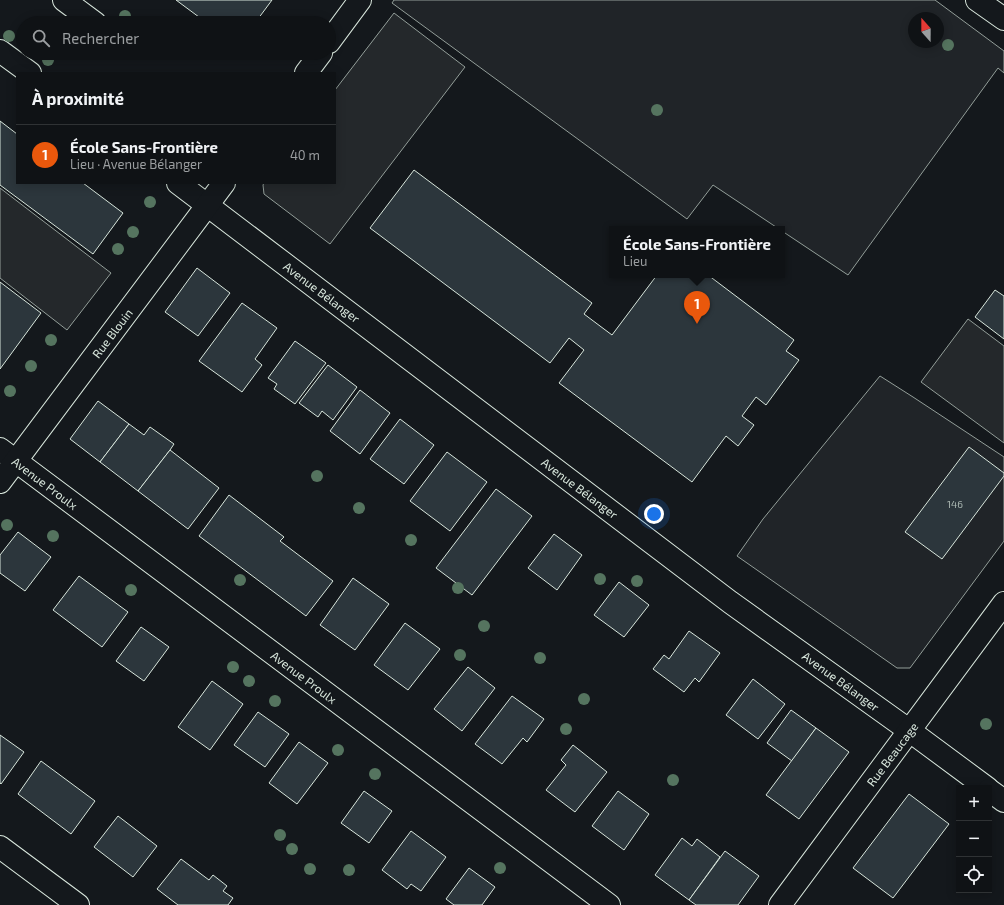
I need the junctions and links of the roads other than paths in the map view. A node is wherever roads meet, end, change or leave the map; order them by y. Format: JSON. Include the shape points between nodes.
{"nodes":[{"id":1,"x":64,"y":0,"type":"edge"},
{"id":2,"x":360,"y":0,"type":"edge"},
{"id":3,"x":977,"y":0,"type":"edge"},
{"id":4,"x":86,"y":16,"type":"edge"},
{"id":5,"x":1004,"y":19,"type":"edge"},
{"id":6,"x":336,"y":33,"type":"edge"},
{"id":7,"x":0,"y":51,"type":"edge"},
{"id":8,"x":316,"y":60,"type":"edge"},
{"id":9,"x":29,"y":72,"type":"edge"},
{"id":10,"x":307,"y":72,"type":"edge"},
{"id":11,"x":179,"y":184,"type":"edge"},
{"id":12,"x":223,"y":184,"type":"edge"},
{"id":13,"x":207,"y":205,"type":"junction"},
{"id":14,"x":8,"y":455,"type":"edge"},
{"id":15,"x":0,"y":482,"type":"edge"},
{"id":16,"x":1004,"y":603,"type":"edge"},
{"id":17,"x":910,"y":731,"type":"junction"},
{"id":18,"x":983,"y":785,"type":"edge"},
{"id":19,"x":992,"y":792,"type":"edge"},
{"id":20,"x":1004,"y":801,"type":"edge"},
{"id":21,"x":0,"y":847,"type":"edge"},
{"id":22,"x":78,"y":905,"type":"edge"},
{"id":23,"x":609,"y":905,"type":"edge"},
{"id":24,"x":780,"y":905,"type":"edge"}],
"edges":[{"from":1,"to":4,"type":"street"},
{"from":2,"to":6,"type":"street"},
{"from":3,"to":5,"type":"street"},
{"from":7,"to":9,"type":"street"},
{"from":8,"to":10,"type":"street"},
{"from":11,"to":13,"type":"street","name":"Avenue Bélanger"},
{"from":12,"to":13,"type":"street","name":"Rue Blouin"},
{"from":13,"to":14,"type":"street","name":"Rue Blouin"},
{"from":13,"to":17,"type":"street","name":"Avenue Bélanger","via":[[730,602]]},
{"from":14,"to":15,"type":"street","name":"Rue Blouin"},
{"from":14,"to":23,"type":"street","name":"Avenue Proulx"},
{"from":16,"to":17,"type":"street","name":"Rue Beaucage"},
{"from":17,"to":18,"type":"street","name":"Avenue Bélanger"},
{"from":17,"to":24,"type":"street","name":"Rue Beaucage"},
{"from":19,"to":20,"type":"street","name":"Avenue Bélanger"},
{"from":21,"to":22,"type":"street"}]}
